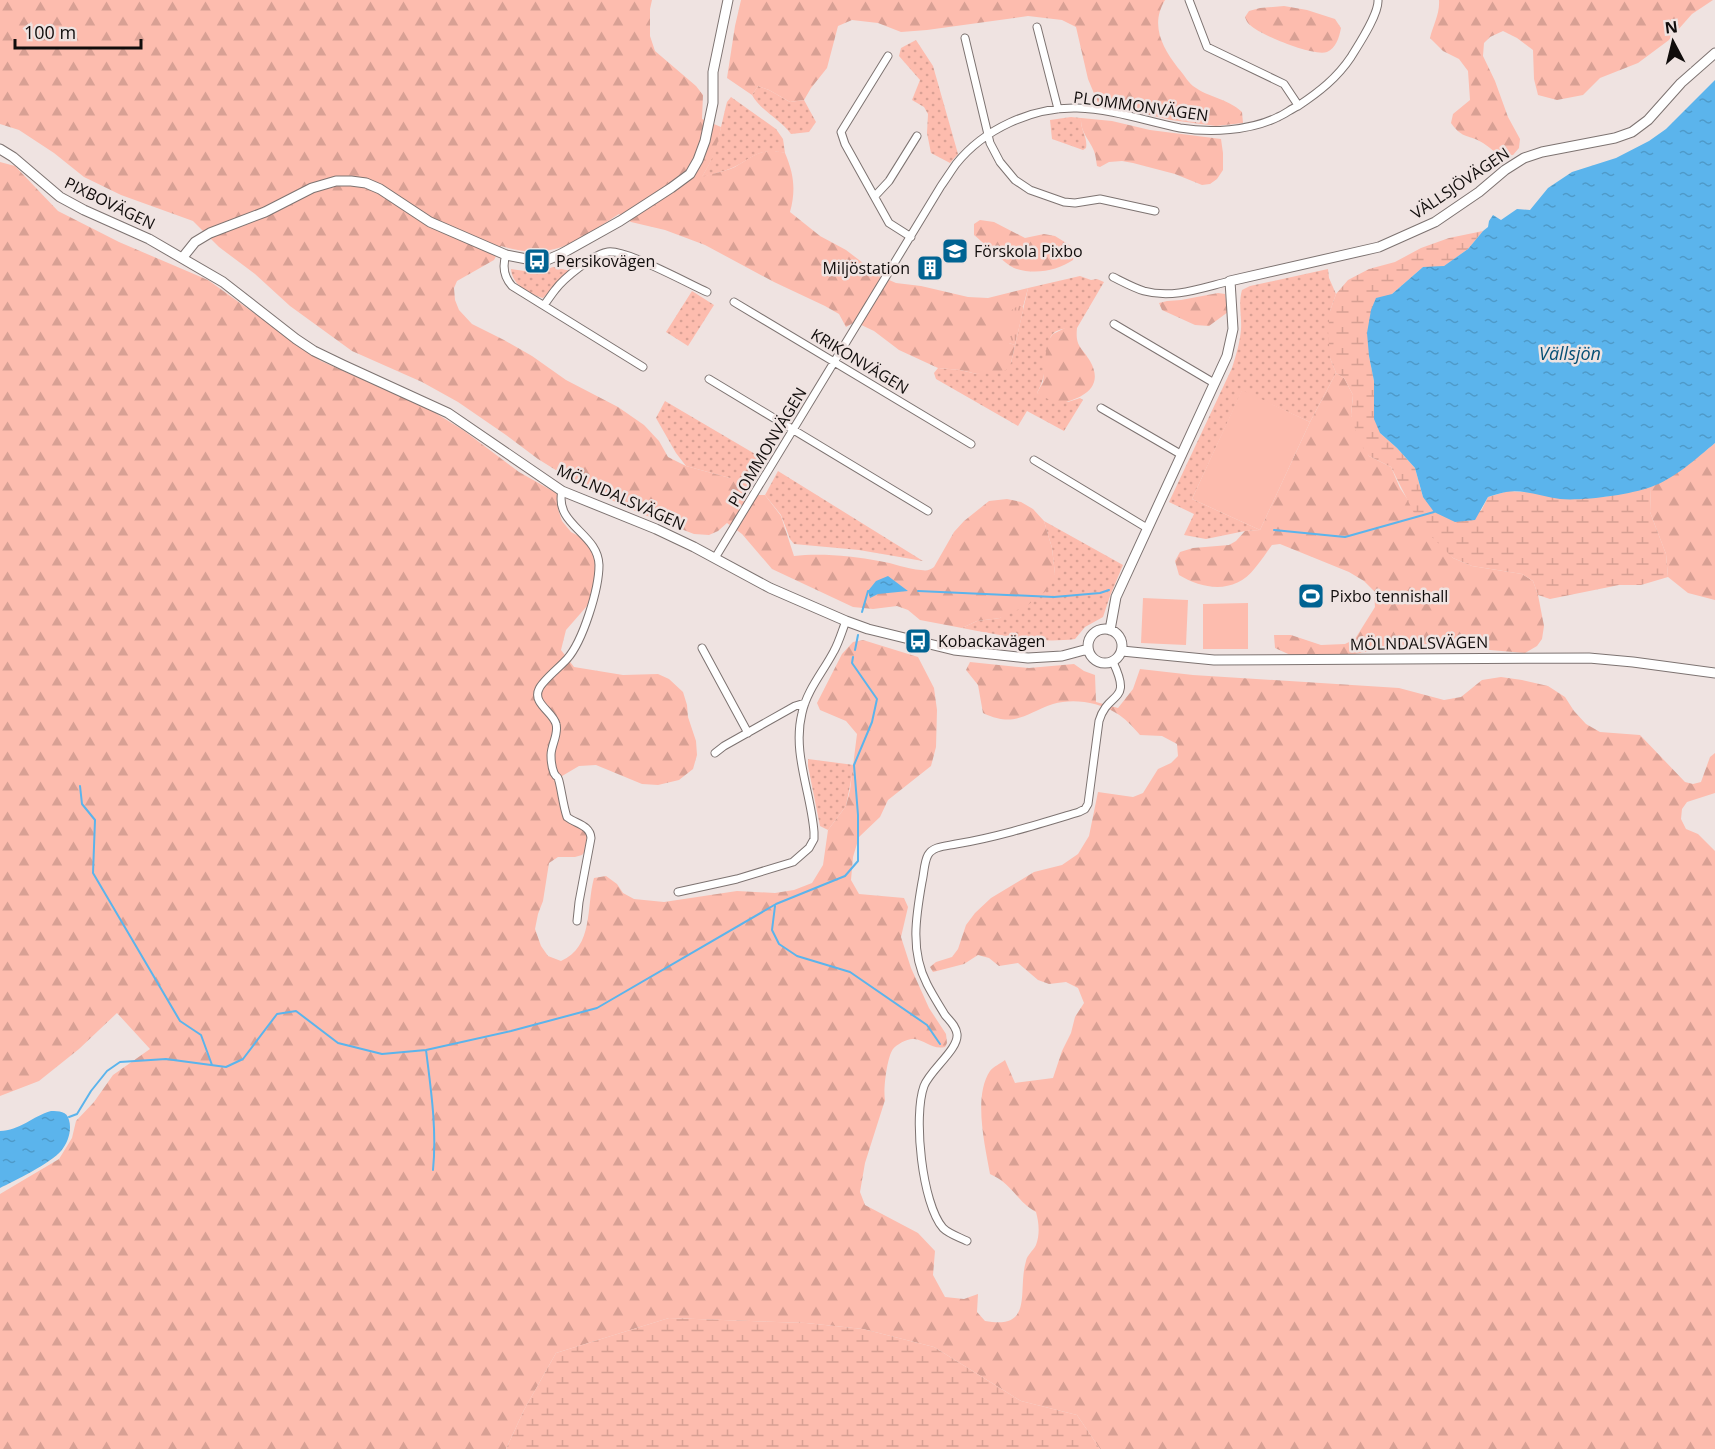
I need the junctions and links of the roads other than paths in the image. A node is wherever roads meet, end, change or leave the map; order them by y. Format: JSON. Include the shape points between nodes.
{"nodes":[{"id":1,"x":728,"y":0,"type":"edge"},
{"id":2,"x":1189,"y":0,"type":"edge"},
{"id":3,"x":1378,"y":0,"type":"edge"},
{"id":4,"x":1037,"y":27,"type":"dead end"},
{"id":5,"x":965,"y":38,"type":"dead end"},
{"id":6,"x":1715,"y":53,"type":"edge"},
{"id":7,"x":888,"y":56,"type":"dead end"},
{"id":8,"x":1298,"y":105,"type":"junction"},
{"id":9,"x":1058,"y":110,"type":"junction"},
{"id":10,"x":988,"y":135,"type":"junction"},
{"id":11,"x":917,"y":136,"type":"dead end"},
{"id":12,"x":0,"y":149,"type":"edge"},
{"id":13,"x":875,"y":196,"type":"junction"},
{"id":14,"x":1155,"y":211,"type":"dead end"},
{"id":15,"x":911,"y":237,"type":"junction"},
{"id":16,"x":506,"y":255,"type":"junction"},
{"id":17,"x":183,"y":258,"type":"junction"},
{"id":18,"x":1113,"y":277,"type":"dead end"},
{"id":19,"x":1230,"y":281,"type":"junction"},
{"id":20,"x":706,"y":292,"type":"dead end"},
{"id":21,"x":734,"y":302,"type":"dead end"},
{"id":22,"x":544,"y":305,"type":"junction"},
{"id":23,"x":1114,"y":324,"type":"dead end"},
{"id":24,"x":834,"y":362,"type":"junction"},
{"id":25,"x":643,"y":366,"type":"dead end"},
{"id":26,"x":709,"y":379,"type":"dead end"},
{"id":27,"x":1214,"y":383,"type":"junction"},
{"id":28,"x":1101,"y":408,"type":"dead end"},
{"id":29,"x":794,"y":429,"type":"junction"},
{"id":30,"x":971,"y":444,"type":"dead end"},
{"id":31,"x":1182,"y":455,"type":"junction"},
{"id":32,"x":1034,"y":460,"type":"dead end"},
{"id":33,"x":562,"y":491,"type":"junction"},
{"id":34,"x":928,"y":511,"type":"dead end"},
{"id":35,"x":1147,"y":528,"type":"junction"},
{"id":36,"x":715,"y":558,"type":"junction"},
{"id":37,"x":846,"y":621,"type":"junction"},
{"id":38,"x":1110,"y":630,"type":"junction"},
{"id":39,"x":702,"y":648,"type":"dead end"},
{"id":40,"x":1088,"y":649,"type":"junction"},
{"id":41,"x":1122,"y":651,"type":"junction"},
{"id":42,"x":1113,"y":662,"type":"junction"},
{"id":43,"x":1715,"y":673,"type":"edge"},
{"id":44,"x":805,"y":703,"type":"junction"},
{"id":45,"x":748,"y":734,"type":"junction"},
{"id":46,"x":715,"y":753,"type":"dead end"},
{"id":47,"x":678,"y":892,"type":"dead end"},
{"id":48,"x":577,"y":921,"type":"dead end"},
{"id":49,"x":967,"y":1241,"type":"dead end"}],
"edges":[{"from":1,"to":16,"type":"street","via":[[713,72],[705,141],[690,174],[620,221],[548,260]]},
{"from":2,"to":8,"type":"street","via":[[1207,47],[1284,84]]},
{"from":3,"to":8,"type":"street","name":"PLOMMONVÄGEN","via":[[1378,9],[1343,69]]},
{"from":4,"to":9,"type":"street"},
{"from":5,"to":10,"type":"street"},
{"from":6,"to":19,"type":"street","name":"VÄLLSJÖVÄGEN","via":[[1632,132],[1524,158],[1435,222],[1379,247]]},
{"from":7,"to":13,"type":"street","via":[[841,132]]},
{"from":8,"to":9,"type":"street","name":"PLOMMONVÄGEN","via":[[1264,123],[1213,131],[1117,113]]},
{"from":9,"to":10,"type":"street","name":"PLOMMONVÄGEN","via":[[1026,117]]},
{"from":10,"to":14,"type":"street","via":[[1000,162],[1030,190],[1064,202],[1100,199]]},
{"from":10,"to":15,"type":"street","name":"PLOMMONVÄGEN","via":[[956,164]]},
{"from":11,"to":13,"type":"street","via":[[890,181]]},
{"from":12,"to":17,"type":"street","name":"PIXBOVÄGEN","via":[[60,197]]},
{"from":13,"to":15,"type":"street","via":[[890,223]]},
{"from":15,"to":24,"type":"street","name":"PLOMMONVÄGEN"},
{"from":16,"to":17,"type":"street","via":[[430,222],[380,189],[366,183],[336,181],[210,233],[195,242]]},
{"from":16,"to":22,"type":"street","via":[[503,267],[507,280]]},
{"from":17,"to":33,"type":"street","name":"MÖLNDALSVÄGEN","via":[[223,282],[314,351],[448,413]]},
{"from":18,"to":19,"type":"street","name":"VÄLLSJÖVÄGEN","via":[[1164,295]]},
{"from":19,"to":27,"type":"street","via":[[1231,342]]},
{"from":20,"to":22,"type":"street","via":[[635,259],[609,252],[567,278]]},
{"from":21,"to":24,"type":"street","name":"KRIKONVÄGEN"},
{"from":22,"to":25,"type":"street"},
{"from":23,"to":27,"type":"street"},
{"from":24,"to":29,"type":"street","name":"PLOMMONVÄGEN"},
{"from":24,"to":30,"type":"street","name":"KRIKONVÄGEN"},
{"from":26,"to":29,"type":"street"},
{"from":27,"to":31,"type":"street"},
{"from":28,"to":31,"type":"street"},
{"from":29,"to":34,"type":"street"},
{"from":29,"to":36,"type":"street","name":"PLOMMONVÄGEN"},
{"from":31,"to":35,"type":"street"},
{"from":32,"to":35,"type":"street"},
{"from":33,"to":36,"type":"street","name":"MÖLNDALSVÄGEN"},
{"from":33,"to":48,"type":"street","via":[[564,513],[594,547],[599,566],[581,634],[570,656],[537,694],[556,725],[552,763],[567,817],[591,833]]},
{"from":35,"to":38,"type":"street","via":[[1116,597]]},
{"from":36,"to":37,"type":"street","name":"MÖLNDALSVÄGEN","via":[[770,588]]},
{"from":37,"to":40,"type":"street","name":"MÖLNDALSVÄGEN","via":[[947,648],[1009,657],[1062,656]]},
{"from":37,"to":44,"type":"street"},
{"from":38,"to":40,"type":"street","via":[[1094,633]]},
{"from":38,"to":41,"type":"street","via":[[1120,636]]},
{"from":39,"to":45,"type":"street"},
{"from":40,"to":42,"type":"street","via":[[1098,662]]},
{"from":41,"to":42,"type":"street"},
{"from":41,"to":43,"type":"street","name":"MÖLNDALSVÄGEN","via":[[1214,660],[1589,658]]},
{"from":42,"to":49,"type":"street","via":[[1120,678],[1120,691],[1099,721],[1085,809],[1014,831],[936,848],[927,856],[919,901],[916,956],[927,985],[957,1036],[953,1049],[924,1086],[920,1113],[922,1162],[939,1221],[951,1234]]},
{"from":44,"to":45,"type":"street"},
{"from":44,"to":47,"type":"street","via":[[799,744],[814,821],[814,839],[809,848],[793,862]]},
{"from":45,"to":46,"type":"street"}]}
